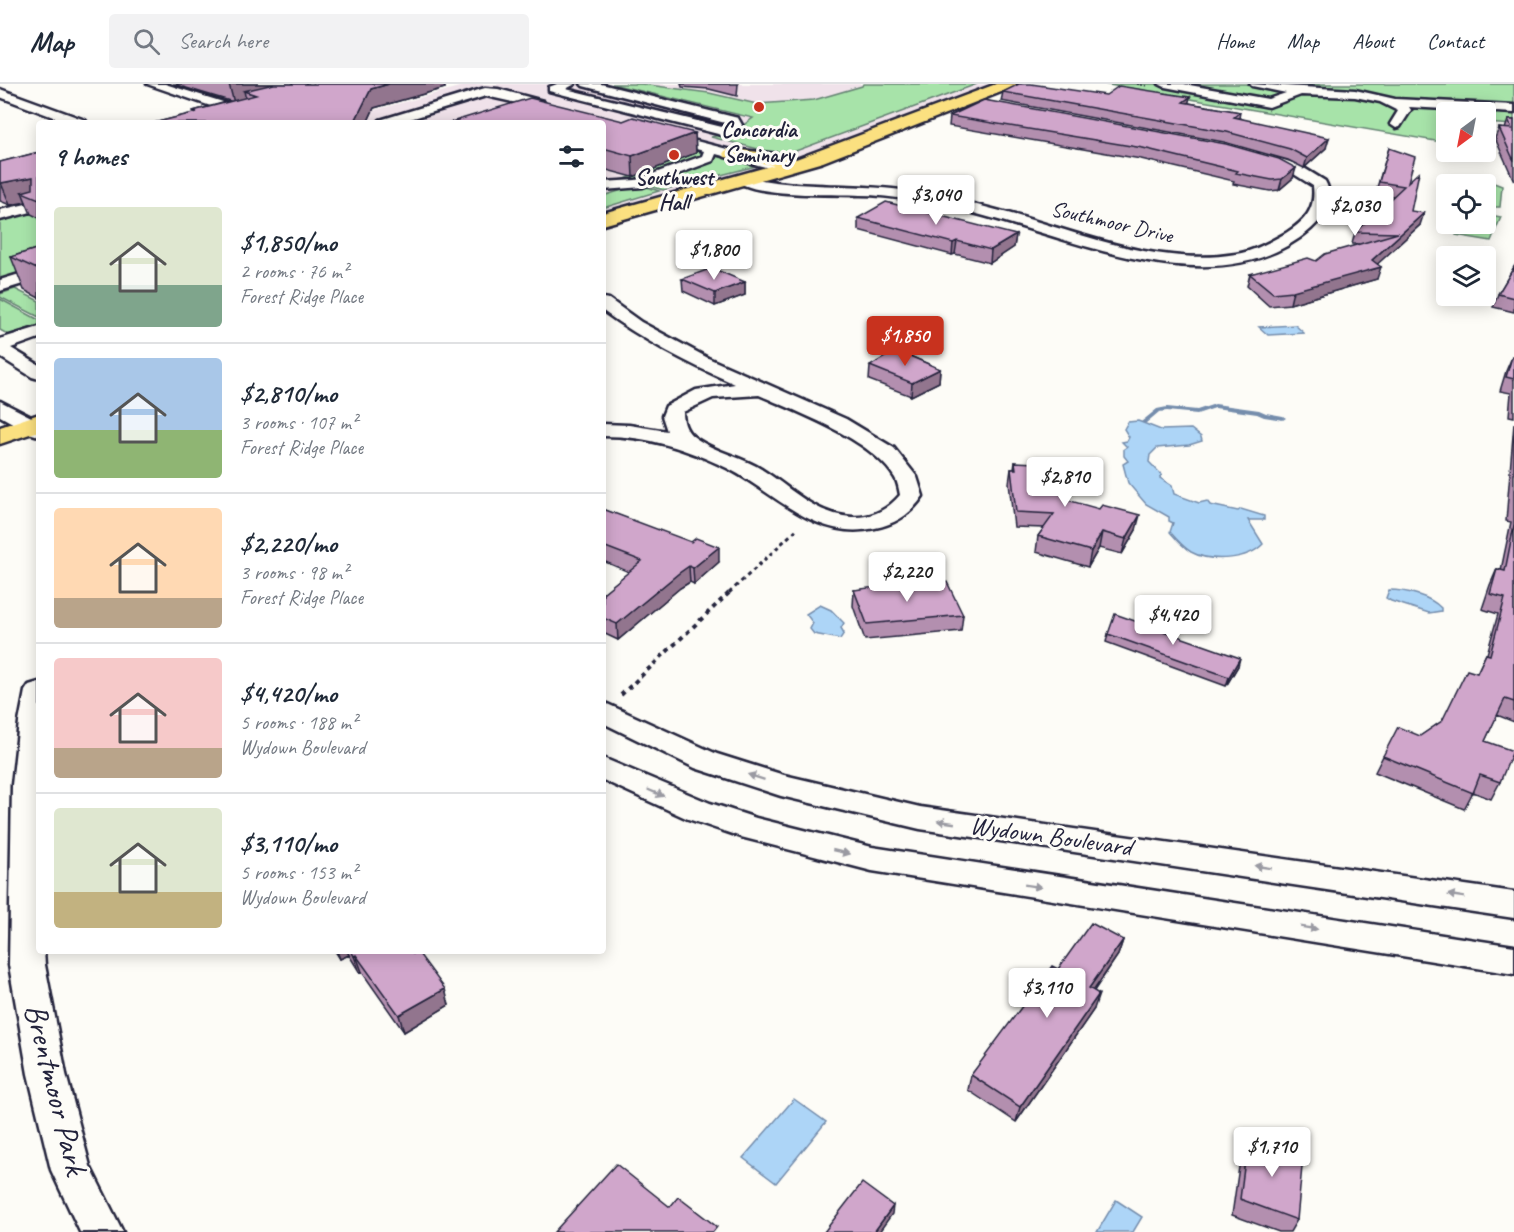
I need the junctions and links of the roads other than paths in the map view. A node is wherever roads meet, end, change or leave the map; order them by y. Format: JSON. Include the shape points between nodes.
{"nodes":[{"id":1,"x":153,"y":84,"type":"edge"},
{"id":2,"x":519,"y":84,"type":"edge"},
{"id":3,"x":569,"y":84,"type":"edge"},
{"id":4,"x":587,"y":84,"type":"edge"},
{"id":5,"x":1009,"y":84,"type":"edge"},
{"id":6,"x":1165,"y":84,"type":"edge"},
{"id":7,"x":1221,"y":84,"type":"edge"},
{"id":8,"x":1256,"y":84,"type":"edge"},
{"id":9,"x":1350,"y":89,"type":"edge"},
{"id":10,"x":1297,"y":91,"type":"edge"},
{"id":11,"x":492,"y":92,"type":"junction"},
{"id":12,"x":0,"y":93,"type":"edge"},
{"id":13,"x":967,"y":101,"type":"junction"},
{"id":14,"x":1394,"y":103,"type":"junction"},
{"id":15,"x":517,"y":104,"type":"junction"},
{"id":16,"x":544,"y":105,"type":"edge"},
{"id":17,"x":483,"y":107,"type":"dead end"},
{"id":18,"x":996,"y":107,"type":"edge"},
{"id":19,"x":1514,"y":109,"type":"edge"},
{"id":20,"x":210,"y":114,"type":"edge"},
{"id":21,"x":450,"y":117,"type":"dead end"},
{"id":22,"x":73,"y":120,"type":"edge"},
{"id":23,"x":394,"y":120,"type":"edge"},
{"id":24,"x":439,"y":120,"type":"edge"},
{"id":25,"x":1396,"y":124,"type":"dead end"},
{"id":26,"x":648,"y":132,"type":"edge"},
{"id":27,"x":711,"y":149,"type":"junction"},
{"id":28,"x":731,"y":154,"type":"junction"},
{"id":29,"x":1252,"y":154,"type":"edge"},
{"id":30,"x":818,"y":158,"type":"junction"},
{"id":31,"x":784,"y":168,"type":"junction"},
{"id":32,"x":743,"y":180,"type":"junction"},
{"id":33,"x":606,"y":186,"type":"edge"},
{"id":34,"x":719,"y":187,"type":"junction"},
{"id":35,"x":36,"y":206,"type":"edge"},
{"id":36,"x":0,"y":215,"type":"edge"},
{"id":37,"x":606,"y":218,"type":"edge"},
{"id":38,"x":36,"y":274,"type":"edge"},
{"id":39,"x":0,"y":286,"type":"edge"},
{"id":40,"x":606,"y":305,"type":"edge"},
{"id":41,"x":36,"y":333,"type":"edge"},
{"id":42,"x":0,"y":347,"type":"edge"},
{"id":43,"x":701,"y":362,"type":"junction"},
{"id":44,"x":36,"y":371,"type":"edge"},
{"id":45,"x":762,"y":390,"type":"junction"},
{"id":46,"x":694,"y":396,"type":"junction"},
{"id":47,"x":0,"y":407,"type":"edge"},
{"id":48,"x":673,"y":410,"type":"junction"},
{"id":49,"x":36,"y":426,"type":"edge"},
{"id":50,"x":609,"y":430,"type":"edge"},
{"id":51,"x":0,"y":436,"type":"edge"},
{"id":52,"x":691,"y":445,"type":"junction"},
{"id":53,"x":612,"y":703,"type":"edge"},
{"id":54,"x":36,"y":706,"type":"edge"},
{"id":55,"x":606,"y":769,"type":"edge"},
{"id":56,"x":1514,"y":905,"type":"edge"},
{"id":57,"x":1514,"y":960,"type":"edge"},
{"id":58,"x":102,"y":1232,"type":"edge"}],
"edges":[{"from":1,"to":20,"type":"street","via":[[238,108]]},
{"from":2,"to":11,"type":"street"},
{"from":3,"to":4,"type":"street","via":[[553,89],[722,130],[736,124]]},
{"from":5,"to":13,"type":"main road"},
{"from":6,"to":10,"type":"street","via":[[1269,103]]},
{"from":7,"to":10,"type":"street"},
{"from":8,"to":10,"type":"street"},
{"from":9,"to":10,"type":"street"},
{"from":9,"to":14,"type":"street"},
{"from":11,"to":15,"type":"street"},
{"from":11,"to":23,"type":"street"},
{"from":12,"to":22,"type":"street"},
{"from":13,"to":18,"type":"street"},
{"from":13,"to":30,"type":"main road"},
{"from":14,"to":19,"type":"street"},
{"from":14,"to":25,"type":"street","via":[[1405,110]]},
{"from":15,"to":16,"type":"street"},
{"from":15,"to":17,"type":"street"},
{"from":21,"to":24,"type":"street"},
{"from":26,"to":27,"type":"street"},
{"from":27,"to":28,"type":"street"},
{"from":27,"to":33,"type":"street","via":[[708,158],[638,184]]},
{"from":28,"to":30,"type":"main road","via":[[772,160]]},
{"from":28,"to":31,"type":"street"},
{"from":28,"to":34,"type":"main road","via":[[745,167]]},
{"from":29,"to":32,"type":"street","name":"Southmoor Drive","via":[[1294,168],[1320,184],[1323,201],[1316,217],[1286,242],[1260,255],[1224,260],[1184,260],[1128,252],[912,196],[850,190],[793,191]]},
{"from":30,"to":31,"type":"main road"},
{"from":31,"to":32,"type":"main road"},
{"from":32,"to":34,"type":"main road"},
{"from":34,"to":37,"type":"main road"},
{"from":35,"to":36,"type":"street"},
{"from":38,"to":39,"type":"street"},
{"from":40,"to":43,"type":"street"},
{"from":41,"to":42,"type":"street"},
{"from":42,"to":44,"type":"street"},
{"from":43,"to":45,"type":"street"},
{"from":43,"to":46,"type":"street","via":[[703,375]]},
{"from":45,"to":46,"type":"street"},
{"from":45,"to":52,"type":"street","via":[[838,423],[886,453],[906,477],[912,496],[904,508],[871,524],[831,521],[799,505],[763,479]]},
{"from":46,"to":48,"type":"street"},
{"from":47,"to":49,"type":"street"},
{"from":48,"to":50,"type":"street"},
{"from":48,"to":52,"type":"street","via":[[673,426]]},
{"from":49,"to":51,"type":"main road"},
{"from":50,"to":52,"type":"street"},
{"from":56,"to":53,"type":"street","name":"Wydown Boulevard","one_way":true,"via":[[920,818],[781,785],[706,761]]},
{"from":54,"to":58,"type":"street","name":"Brentmoor Park","via":[[27,785],[27,965],[47,1074],[71,1170]]},
{"from":55,"to":57,"type":"street","name":"Wydown Boulevard","one_way":true,"via":[[699,811],[763,832],[872,859]]}]}
